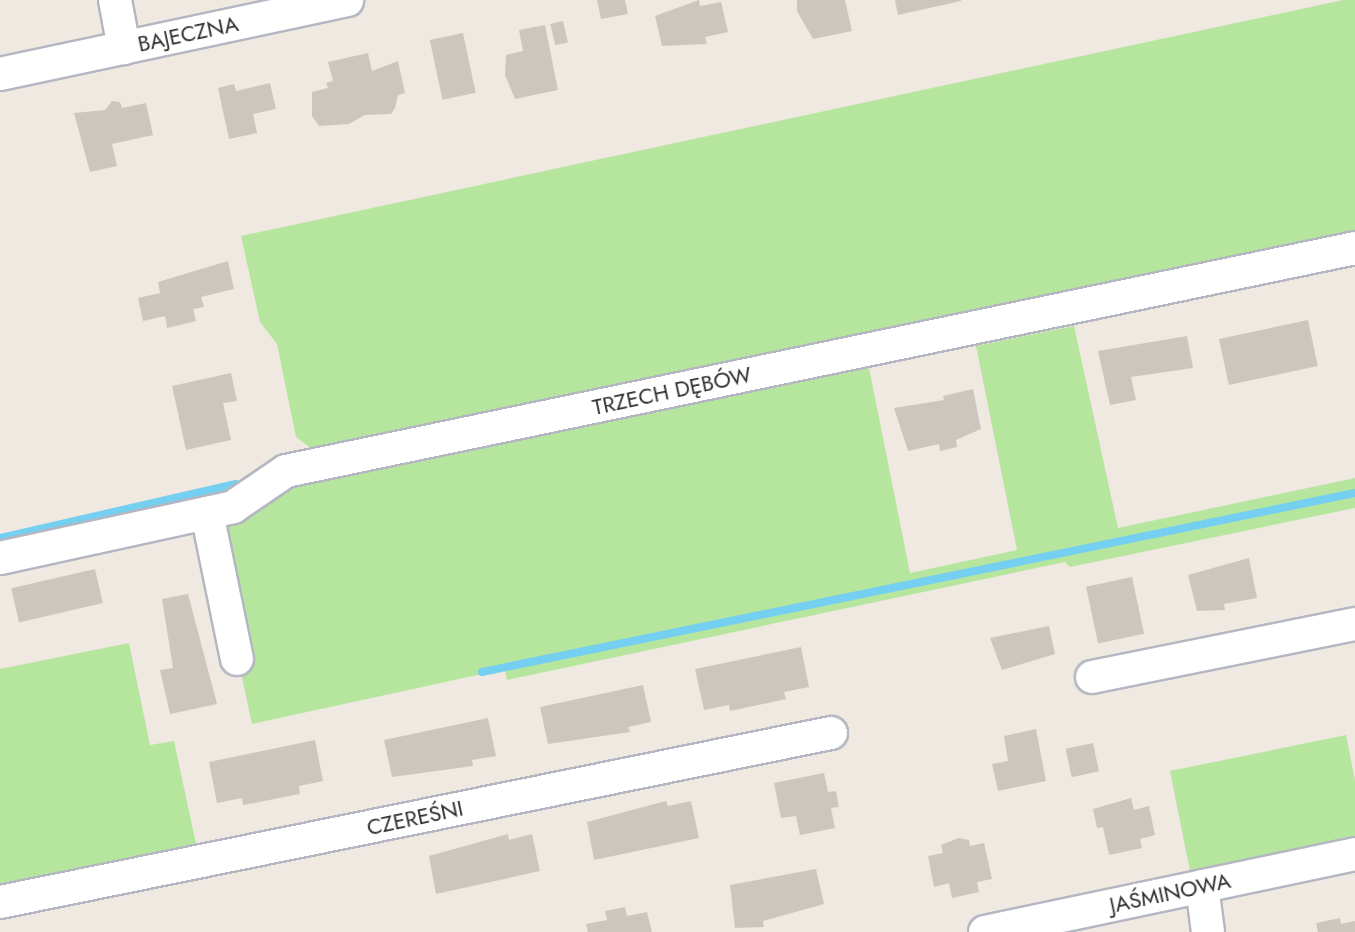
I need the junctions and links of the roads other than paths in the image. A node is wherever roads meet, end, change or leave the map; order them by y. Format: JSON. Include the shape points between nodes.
{"nodes":[{"id":1,"x":115,"y":0,"type":"edge"},
{"id":2,"x":347,"y":0,"type":"edge"},
{"id":3,"x":124,"y":48,"type":"junction"},
{"id":4,"x":0,"y":74,"type":"edge"},
{"id":5,"x":1355,"y":248,"type":"edge"},
{"id":6,"x":207,"y":513,"type":"junction"},
{"id":7,"x":0,"y":558,"type":"edge"},
{"id":8,"x":1355,"y":624,"type":"edge"},
{"id":9,"x":237,"y":659,"type":"dead end"},
{"id":10,"x":1092,"y":677,"type":"dead end"},
{"id":11,"x":831,"y":733,"type":"dead end"},
{"id":12,"x":1355,"y":854,"type":"edge"},
{"id":13,"x":1202,"y":886,"type":"junction"},
{"id":14,"x":0,"y":902,"type":"edge"},
{"id":15,"x":985,"y":932,"type":"edge"},
{"id":16,"x":1208,"y":932,"type":"edge"}],
"edges":[{"from":1,"to":3,"type":"street","name":"BAJECZNA"},
{"from":2,"to":3,"type":"street","name":"BAJECZNA"},
{"from":3,"to":4,"type":"street","name":"BAJECZNA"},
{"from":5,"to":6,"type":"street","name":"TRZECH DĘBÓW","via":[[286,471],[233,507]]},
{"from":6,"to":7,"type":"street","name":"TRZECH DĘBÓW"},
{"from":6,"to":9,"type":"street"},
{"from":8,"to":10,"type":"street"},
{"from":11,"to":14,"type":"street","name":"CZEREŚNI"},
{"from":12,"to":13,"type":"street","name":"JAŚMINOWA"},
{"from":13,"to":15,"type":"street","name":"JAŚMINOWA"},
{"from":13,"to":16,"type":"street"}]}
